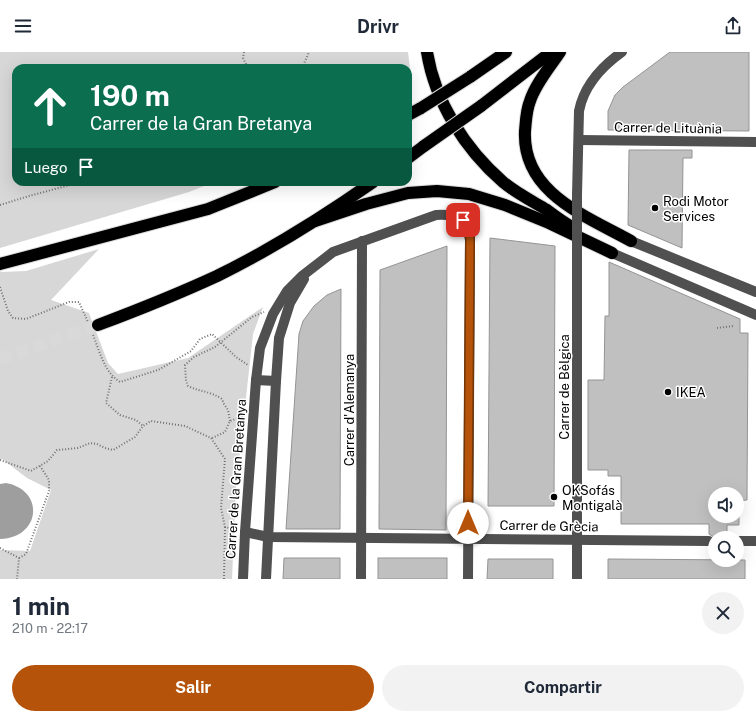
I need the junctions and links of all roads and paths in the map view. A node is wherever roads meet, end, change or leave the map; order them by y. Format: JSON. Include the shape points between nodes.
{"nodes":[{"id":1,"x":244,"y":52,"type":"edge"},
{"id":2,"x":309,"y":52,"type":"edge"},
{"id":3,"x":427,"y":52,"type":"edge"},
{"id":4,"x":506,"y":52,"type":"edge"},
{"id":5,"x":551,"y":52,"type":"edge"},
{"id":6,"x":560,"y":52,"type":"edge"},
{"id":7,"x":622,"y":52,"type":"edge"},
{"id":8,"x":246,"y":64,"type":"edge"},
{"id":9,"x":304,"y":64,"type":"edge"},
{"id":10,"x":412,"y":113,"type":"edge"},
{"id":11,"x":579,"y":140,"type":"junction"},
{"id":12,"x":756,"y":142,"type":"edge"},
{"id":13,"x":412,"y":155,"type":"edge"},
{"id":14,"x":66,"y":186,"type":"edge"},
{"id":15,"x":265,"y":186,"type":"edge"},
{"id":16,"x":368,"y":186,"type":"edge"},
{"id":17,"x":0,"y":205,"type":"edge"},
{"id":18,"x":549,"y":211,"type":"junction"},
{"id":19,"x":315,"y":221,"type":"junction"},
{"id":20,"x":362,"y":241,"type":"junction"},
{"id":21,"x":631,"y":241,"type":"junction"},
{"id":22,"x":612,"y":253,"type":"junction"},
{"id":23,"x":0,"y":264,"type":"edge"},
{"id":24,"x":310,"y":269,"type":"junction"},
{"id":25,"x":0,"y":287,"type":"edge"},
{"id":26,"x":756,"y":292,"type":"edge"},
{"id":27,"x":273,"y":314,"type":"junction"},
{"id":28,"x":756,"y":315,"type":"edge"},
{"id":29,"x":93,"y":326,"type":"junction"},
{"id":30,"x":733,"y":326,"type":"dead end"},
{"id":31,"x":718,"y":328,"type":"dead end"},
{"id":32,"x":220,"y":342,"type":"junction"},
{"id":33,"x":257,"y":375,"type":"junction"},
{"id":34,"x":112,"y":377,"type":"junction"},
{"id":35,"x":276,"y":381,"type":"junction"},
{"id":36,"x":254,"y":405,"type":"junction"},
{"id":37,"x":230,"y":421,"type":"junction"},
{"id":38,"x":143,"y":426,"type":"junction"},
{"id":39,"x":211,"y":438,"type":"junction"},
{"id":40,"x":0,"y":460,"type":"edge"},
{"id":41,"x":40,"y":466,"type":"junction"},
{"id":42,"x":225,"y":527,"type":"junction"},
{"id":43,"x":245,"y":532,"type":"junction"},
{"id":44,"x":268,"y":537,"type":"junction"},
{"id":45,"x":361,"y":538,"type":"junction"},
{"id":46,"x":468,"y":538,"type":"junction"},
{"id":47,"x":577,"y":540,"type":"junction"},
{"id":48,"x":708,"y":541,"type":"edge"},
{"id":49,"x":744,"y":541,"type":"edge"},
{"id":50,"x":756,"y":541,"type":"edge"},
{"id":51,"x":0,"y":548,"type":"edge"},
{"id":52,"x":19,"y":558,"type":"junction"},
{"id":53,"x":17,"y":579,"type":"edge"},
{"id":54,"x":224,"y":579,"type":"edge"},
{"id":55,"x":243,"y":579,"type":"edge"},
{"id":56,"x":266,"y":579,"type":"edge"},
{"id":57,"x":361,"y":579,"type":"edge"},
{"id":58,"x":468,"y":579,"type":"edge"},
{"id":59,"x":577,"y":579,"type":"edge"}],
"edges":[{"from":1,"to":8,"type":"path"},
{"from":2,"to":9,"type":"path"},
{"from":3,"to":18,"type":"highway","via":[[444,106],[463,138],[503,182]]},
{"from":4,"to":10,"type":"highway","bridge":true},
{"from":5,"to":13,"type":"highway","bridge":true},
{"from":6,"to":21,"type":"highway","via":[[535,90],[526,113],[526,149],[530,162],[536,176],[565,205]]},
{"from":7,"to":11,"type":"street","name":"Carrer de Bèlgica","via":[[602,68],[584,92],[579,111]]},
{"from":11,"to":12,"type":"street","name":"Carrer de Lituània"},
{"from":11,"to":47,"type":"street","name":"Carrer de Bèlgica","bridge":true},
{"from":14,"to":17,"type":"path"},
{"from":15,"to":23,"type":"highway","via":[[208,209]]},
{"from":16,"to":19,"type":"highway"},
{"from":18,"to":21,"type":"highway"},
{"from":18,"to":22,"type":"highway"},
{"from":19,"to":22,"type":"highway","via":[[408,193],[438,191],[469,194],[549,223]]},
{"from":19,"to":29,"type":"highway","via":[[267,250],[216,276]]},
{"from":20,"to":24,"type":"street","name":"Carrer de la Gran Bretanya","via":[[333,252]]},
{"from":20,"to":45,"type":"street","name":"Carrer d'Alemanya"},
{"from":20,"to":46,"type":"street","name":"Carrer de la Gran Bretanya","via":[[436,215],[452,214],[463,220],[469,229]]},
{"from":21,"to":26,"type":"street"},
{"from":22,"to":28,"type":"street"},
{"from":24,"to":27,"type":"street","name":"Carrer de la Gran Bretanya","via":[[287,291]]},
{"from":24,"to":35,"type":"street","name":"Carrer de la Gran Bretanya","via":[[290,303],[280,338]]},
{"from":25,"to":29,"type":"path","via":[[13,318],[26,319],[69,302],[79,302]]},
{"from":27,"to":32,"type":"path","via":[[263,312],[252,317]]},
{"from":27,"to":33,"type":"street","name":"Carrer de la Gran Bretanya","via":[[260,348]]},
{"from":29,"to":34,"type":"path"},
{"from":30,"to":31,"type":"path"},
{"from":32,"to":33,"type":"path"},
{"from":32,"to":34,"type":"path","via":[[212,334],[200,339],[191,351],[158,370],[120,382]]},
{"from":32,"to":37,"type":"path","via":[[185,365],[186,381],[188,386],[214,393],[222,399]]},
{"from":33,"to":35,"type":"street"},
{"from":33,"to":36,"type":"street","name":"Carrer de la Gran Bretanya"},
{"from":34,"to":38,"type":"path","via":[[106,403],[120,415],[136,420]]},
{"from":35,"to":44,"type":"street","name":"Carrer de la Gran Bretanya"},
{"from":36,"to":37,"type":"path","via":[[241,417]]},
{"from":36,"to":43,"type":"street","name":"Carrer de la Gran Bretanya"},
{"from":37,"to":39,"type":"path","via":[[225,432]]},
{"from":38,"to":39,"type":"path","via":[[151,421],[185,426]]},
{"from":38,"to":41,"type":"path","via":[[135,437],[113,450],[90,443],[78,448],[57,450]]},
{"from":39,"to":42,"type":"path","via":[[225,459],[220,508]]},
{"from":40,"to":41,"type":"path","via":[[31,471]]},
{"from":41,"to":52,"type":"path","via":[[49,480],[49,491],[26,554]]},
{"from":42,"to":43,"type":"path"},
{"from":42,"to":54,"type":"path"},
{"from":43,"to":44,"type":"street","name":"Carrer de Grècia"},
{"from":43,"to":55,"type":"street","name":"Carrer de la Gran Bretanya"},
{"from":44,"to":45,"type":"street","name":"Carrer de Grècia"},
{"from":44,"to":56,"type":"street","name":"Carrer de la Gran Bretanya"},
{"from":45,"to":46,"type":"street","name":"Carrer de Grècia"},
{"from":45,"to":57,"type":"street","name":"Carrer d'Alemanya"},
{"from":46,"to":47,"type":"street","name":"Carrer de Grècia"},
{"from":46,"to":58,"type":"street","name":"Carrer de la Gran Bretanya"},
{"from":47,"to":48,"type":"street","name":"Carrer de Grècia"},
{"from":47,"to":59,"type":"street","name":"Carrer de Bèlgica"},
{"from":49,"to":50,"type":"street"},
{"from":51,"to":52,"type":"path"},
{"from":52,"to":53,"type":"path"}]}
